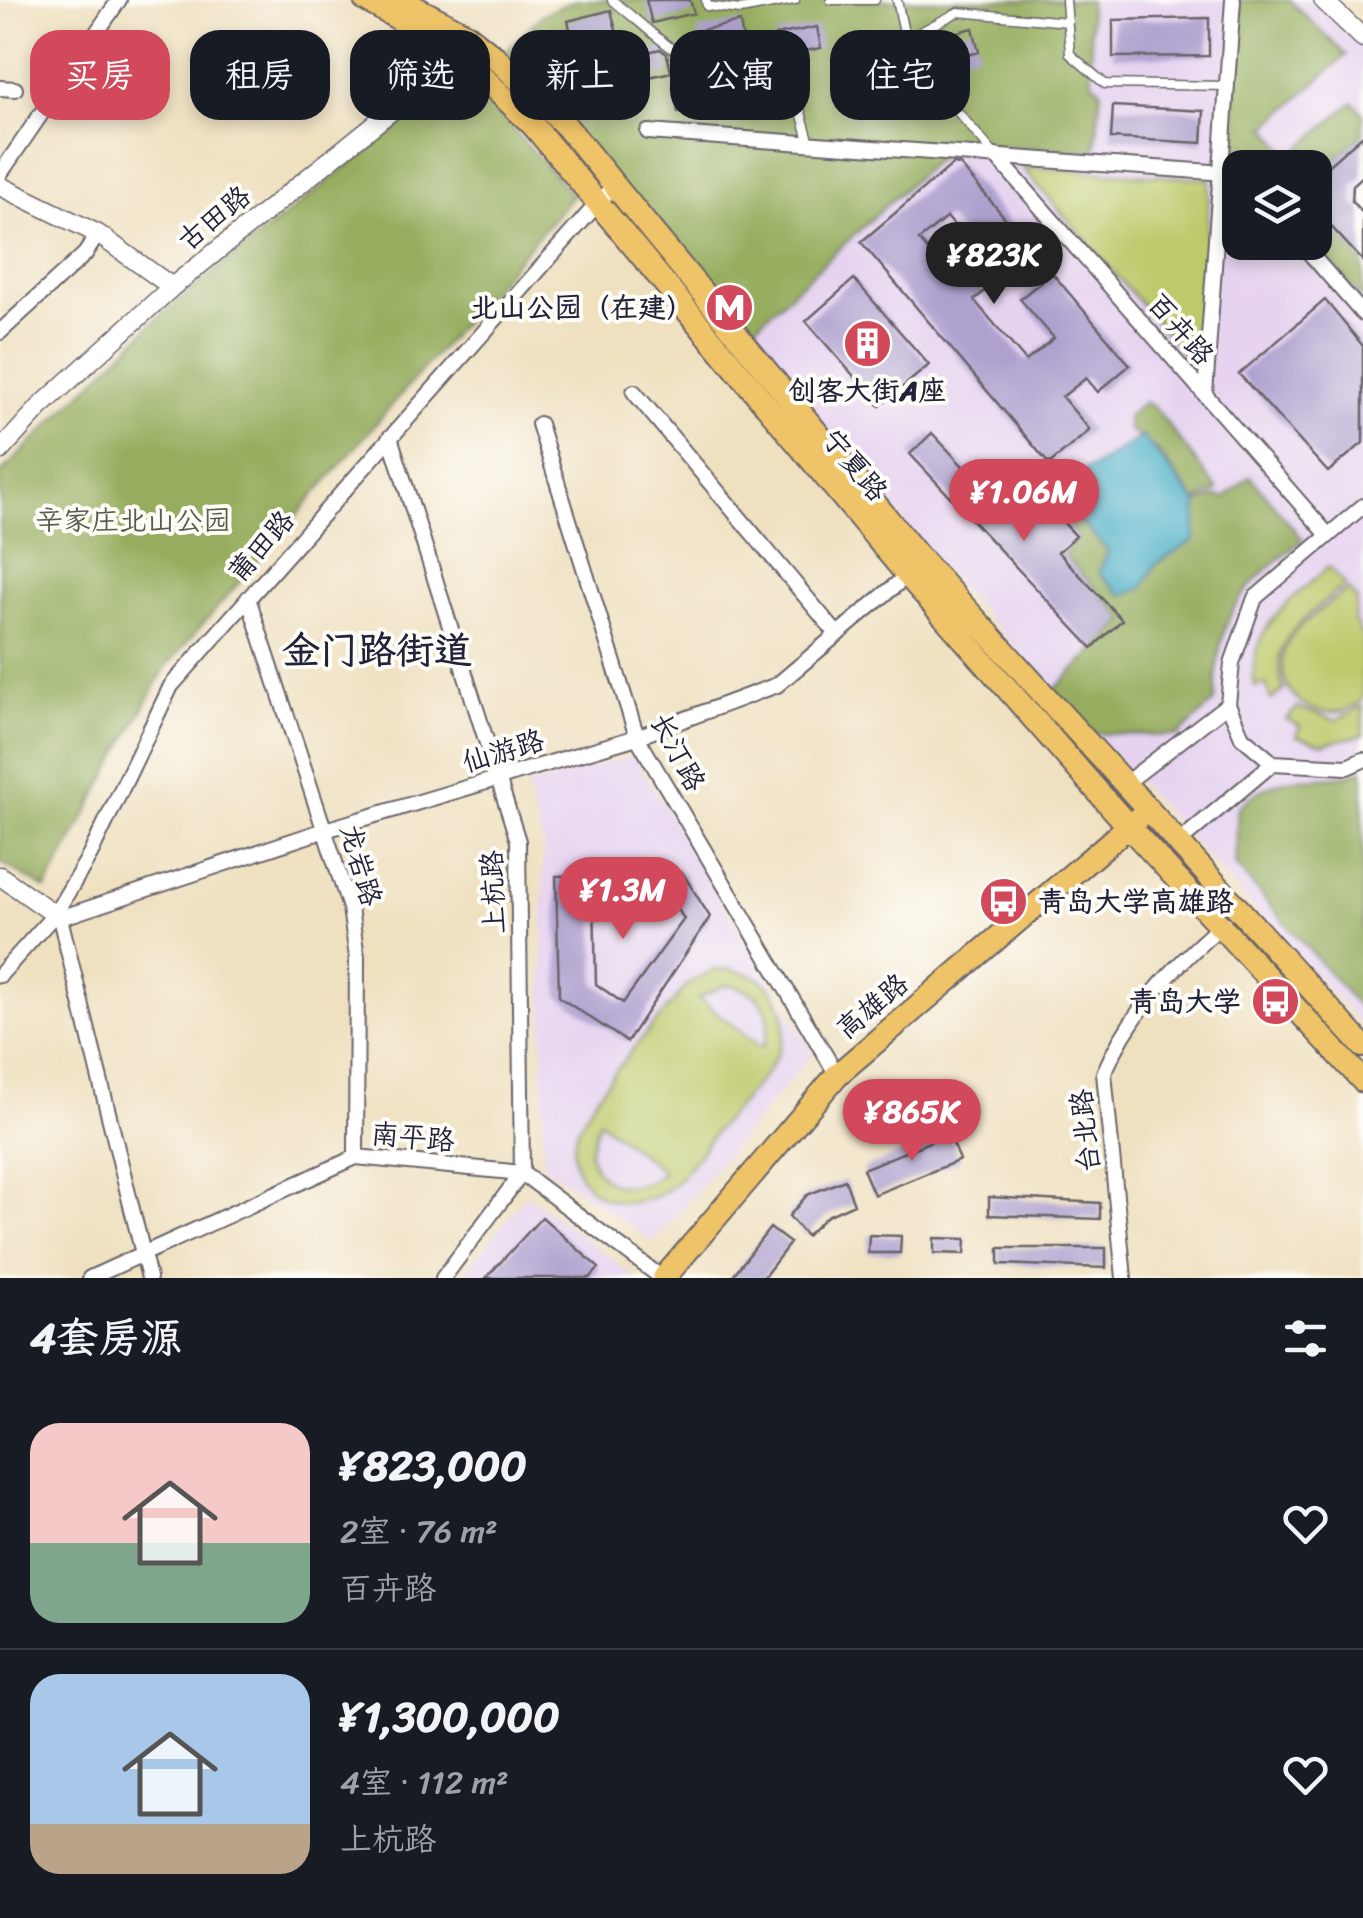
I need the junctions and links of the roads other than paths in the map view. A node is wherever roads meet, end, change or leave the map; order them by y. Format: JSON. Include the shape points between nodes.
{"nodes":[{"id":1,"x":120,"y":0,"type":"edge"},
{"id":2,"x":365,"y":0,"type":"edge"},
{"id":3,"x":401,"y":0,"type":"edge"},
{"id":4,"x":612,"y":0,"type":"edge"},
{"id":5,"x":706,"y":0,"type":"edge"},
{"id":6,"x":795,"y":0,"type":"edge"},
{"id":7,"x":831,"y":0,"type":"edge"},
{"id":8,"x":876,"y":0,"type":"edge"},
{"id":9,"x":897,"y":0,"type":"edge"},
{"id":10,"x":1066,"y":0,"type":"edge"},
{"id":11,"x":1233,"y":0,"type":"edge"},
{"id":12,"x":1323,"y":0,"type":"edge"},
{"id":13,"x":1068,"y":22,"type":"junction"},
{"id":14,"x":433,"y":30,"type":"edge"},
{"id":15,"x":443,"y":30,"type":"edge"},
{"id":16,"x":904,"y":30,"type":"edge"},
{"id":17,"x":925,"y":30,"type":"edge"},
{"id":18,"x":1363,"y":38,"type":"edge"},
{"id":19,"x":490,"y":59,"type":"edge"},
{"id":20,"x":1227,"y":86,"type":"junction"},
{"id":21,"x":380,"y":120,"type":"edge"},
{"id":22,"x":965,"y":120,"type":"edge"},
{"id":23,"x":648,"y":132,"type":"dead end"},
{"id":24,"x":810,"y":143,"type":"junction"},
{"id":25,"x":996,"y":156,"type":"junction"},
{"id":26,"x":1221,"y":170,"type":"junction"},
{"id":27,"x":0,"y":174,"type":"edge"},
{"id":28,"x":0,"y":186,"type":"edge"},
{"id":29,"x":605,"y":192,"type":"junction"},
{"id":30,"x":98,"y":234,"type":"junction"},
{"id":31,"x":1316,"y":260,"type":"edge"},
{"id":32,"x":172,"y":287,"type":"junction"},
{"id":33,"x":1363,"y":314,"type":"edge"},
{"id":34,"x":0,"y":332,"type":"edge"},
{"id":35,"x":634,"y":392,"type":"dead end"},
{"id":36,"x":1205,"y":394,"type":"junction"},
{"id":37,"x":540,"y":424,"type":"dead end"},
{"id":38,"x":390,"y":437,"type":"junction"},
{"id":39,"x":0,"y":450,"type":"edge"},
{"id":40,"x":1363,"y":506,"type":"edge"},
{"id":41,"x":1328,"y":536,"type":"junction"},
{"id":42,"x":915,"y":568,"type":"junction"},
{"id":43,"x":248,"y":598,"type":"junction"},
{"id":44,"x":837,"y":634,"type":"junction"},
{"id":45,"x":1228,"y":704,"type":"junction"},
{"id":46,"x":637,"y":737,"type":"junction"},
{"id":47,"x":1363,"y":760,"type":"edge"},
{"id":48,"x":1273,"y":763,"type":"junction"},
{"id":49,"x":500,"y":778,"type":"junction"},
{"id":50,"x":1126,"y":783,"type":"junction"},
{"id":51,"x":1147,"y":809,"type":"junction"},
{"id":52,"x":1128,"y":827,"type":"junction"},
{"id":53,"x":325,"y":830,"type":"junction"},
{"id":54,"x":1178,"y":843,"type":"junction"},
{"id":55,"x":0,"y":876,"type":"edge"},
{"id":56,"x":1240,"y":910,"type":"junction"},
{"id":57,"x":58,"y":916,"type":"junction"},
{"id":58,"x":1220,"y":927,"type":"junction"},
{"id":59,"x":0,"y":975,"type":"edge"},
{"id":60,"x":1363,"y":1046,"type":"edge"},
{"id":61,"x":837,"y":1076,"type":"junction"},
{"id":62,"x":1363,"y":1081,"type":"edge"},
{"id":63,"x":356,"y":1156,"type":"junction"},
{"id":64,"x":522,"y":1172,"type":"junction"},
{"id":65,"x":140,"y":1257,"type":"junction"},
{"id":66,"x":90,"y":1278,"type":"edge"},
{"id":67,"x":149,"y":1278,"type":"edge"},
{"id":68,"x":443,"y":1278,"type":"edge"},
{"id":69,"x":663,"y":1278,"type":"edge"},
{"id":70,"x":1124,"y":1278,"type":"edge"}],
"edges":[{"from":1,"to":27,"type":"street"},
{"from":2,"to":14,"type":"main road","name":"宁夏路"},
{"from":3,"to":15,"type":"main road","name":"宁夏路"},
{"from":4,"to":24,"type":"lane","via":[[697,64],[738,77],[771,68],[790,75]]},
{"from":5,"to":6,"type":"lane","via":[[707,6],[740,10]]},
{"from":7,"to":8,"type":"lane"},
{"from":9,"to":16,"type":"lane"},
{"from":10,"to":13,"type":"lane"},
{"from":11,"to":20,"type":"street"},
{"from":12,"to":18,"type":"street"},
{"from":13,"to":17,"type":"lane","via":[[958,12]]},
{"from":13,"to":20,"type":"lane","via":[[1070,54],[1104,84]]},
{"from":19,"to":29,"type":"main road","name":"宁夏路","via":[[514,72]]},
{"from":20,"to":26,"type":"street"},
{"from":21,"to":32,"type":"street","name":"古田路"},
{"from":22,"to":25,"type":"lane"},
{"from":23,"to":24,"type":"street"},
{"from":24,"to":25,"type":"street"},
{"from":25,"to":26,"type":"street"},
{"from":25,"to":36,"type":"street","name":"百卉路"},
{"from":26,"to":36,"type":"street"},
{"from":28,"to":30,"type":"street"},
{"from":29,"to":38,"type":"street","name":"莆田路"},
{"from":29,"to":42,"type":"main road","name":"宁夏路"},
{"from":30,"to":32,"type":"street"},
{"from":30,"to":34,"type":"street","via":[[86,254]]},
{"from":31,"to":33,"type":"street"},
{"from":32,"to":39,"type":"street","name":"古田路"},
{"from":35,"to":44,"type":"street"},
{"from":36,"to":41,"type":"street","name":"百卉路"},
{"from":37,"to":46,"type":"street","name":"长汀路"},
{"from":38,"to":43,"type":"street","name":"莆田路"},
{"from":38,"to":49,"type":"street","name":"上杭路"},
{"from":40,"to":41,"type":"street"},
{"from":41,"to":45,"type":"street","via":[[1255,598],[1232,664]]},
{"from":42,"to":44,"type":"street","name":"仙游路"},
{"from":42,"to":50,"type":"main road","name":"宁夏路"},
{"from":42,"to":52,"type":"main road","name":"宁夏路"},
{"from":43,"to":53,"type":"street","name":"龙岩路"},
{"from":43,"to":57,"type":"street","name":"莆田路","via":[[171,686]]},
{"from":44,"to":46,"type":"street","name":"仙游路","via":[[776,685]]},
{"from":45,"to":48,"type":"street","via":[[1242,738]]},
{"from":45,"to":50,"type":"street"},
{"from":46,"to":49,"type":"street","name":"仙游路"},
{"from":46,"to":61,"type":"street","name":"长汀路"},
{"from":47,"to":48,"type":"street","via":[[1347,768]]},
{"from":48,"to":54,"type":"street"},
{"from":49,"to":53,"type":"street","name":"仙游路"},
{"from":49,"to":64,"type":"street","name":"上杭路","via":[[518,841]]},
{"from":50,"to":51,"type":"main road","name":"宁夏路"},
{"from":51,"to":52,"type":"main road","name":"高雄路"},
{"from":51,"to":54,"type":"main road","name":"宁夏路"},
{"from":52,"to":58,"type":"main road","name":"宁夏路"},
{"from":52,"to":61,"type":"main road","name":"高雄路"},
{"from":53,"to":57,"type":"street","name":"仙游路"},
{"from":53,"to":63,"type":"street","name":"龙岩路","via":[[350,908],[357,957]]},
{"from":54,"to":56,"type":"main road","name":"宁夏路"},
{"from":55,"to":57,"type":"street"},
{"from":56,"to":58,"type":"street","name":"台北路"},
{"from":56,"to":60,"type":"main road","name":"宁夏路"},
{"from":57,"to":59,"type":"street","name":"莆田路"},
{"from":57,"to":65,"type":"street"},
{"from":58,"to":62,"type":"main road","name":"宁夏路"},
{"from":58,"to":70,"type":"street","name":"台北路","via":[[1159,981],[1104,1073]]},
{"from":61,"to":69,"type":"main road","name":"高雄路"},
{"from":63,"to":64,"type":"street","name":"南平路"},
{"from":63,"to":65,"type":"street","name":"南平路"},
{"from":64,"to":68,"type":"street"},
{"from":64,"to":69,"type":"street"},
{"from":65,"to":66,"type":"street","name":"南平路"},
{"from":65,"to":67,"type":"street"}]}
